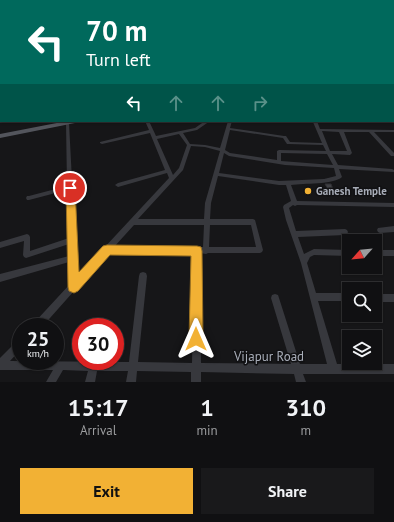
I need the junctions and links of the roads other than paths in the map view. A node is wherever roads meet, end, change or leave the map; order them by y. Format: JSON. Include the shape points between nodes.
{"nodes":[{"id":1,"x":54,"y":122,"type":"edge"},
{"id":2,"x":70,"y":122,"type":"edge"},
{"id":3,"x":147,"y":122,"type":"edge"},
{"id":4,"x":206,"y":122,"type":"edge"},
{"id":5,"x":230,"y":122,"type":"edge"},
{"id":6,"x":315,"y":122,"type":"edge"},
{"id":7,"x":67,"y":123,"type":"junction"},
{"id":8,"x":228,"y":129,"type":"junction"},
{"id":9,"x":318,"y":130,"type":"junction"},
{"id":10,"x":151,"y":131,"type":"junction"},
{"id":11,"x":341,"y":131,"type":"junction"},
{"id":12,"x":370,"y":131,"type":"junction"},
{"id":13,"x":394,"y":131,"type":"edge"},
{"id":14,"x":180,"y":132,"type":"junction"},
{"id":15,"x":0,"y":134,"type":"edge"},
{"id":16,"x":154,"y":138,"type":"junction"},
{"id":17,"x":102,"y":143,"type":"dead end"},
{"id":18,"x":325,"y":144,"type":"junction"},
{"id":19,"x":189,"y":145,"type":"junction"},
{"id":20,"x":222,"y":150,"type":"junction"},
{"id":21,"x":329,"y":153,"type":"junction"},
{"id":22,"x":393,"y":155,"type":"edge"},
{"id":23,"x":279,"y":162,"type":"junction"},
{"id":24,"x":336,"y":167,"type":"junction"},
{"id":25,"x":168,"y":171,"type":"junction"},
{"id":26,"x":392,"y":171,"type":"dead end"},
{"id":27,"x":216,"y":174,"type":"junction"},
{"id":28,"x":172,"y":178,"type":"junction"},
{"id":29,"x":288,"y":183,"type":"junction"},
{"id":30,"x":118,"y":185,"type":"dead end"},
{"id":31,"x":70,"y":188,"type":"junction"},
{"id":32,"x":29,"y":198,"type":"dead end"},
{"id":33,"x":295,"y":204,"type":"junction"},
{"id":34,"x":394,"y":205,"type":"edge"},
{"id":35,"x":133,"y":222,"type":"junction"},
{"id":36,"x":207,"y":222,"type":"junction"},
{"id":37,"x":380,"y":230,"type":"dead end"},
{"id":38,"x":394,"y":230,"type":"edge"},
{"id":39,"x":345,"y":232,"type":"dead end"},
{"id":40,"x":294,"y":234,"type":"junction"},
{"id":41,"x":73,"y":240,"type":"junction"},
{"id":42,"x":0,"y":245,"type":"edge"},
{"id":43,"x":107,"y":250,"type":"junction"},
{"id":44,"x":206,"y":250,"type":"junction"},
{"id":45,"x":197,"y":251,"type":"junction"},
{"id":46,"x":342,"y":253,"type":"edge"},
{"id":47,"x":382,"y":253,"type":"edge"},
{"id":48,"x":394,"y":253,"type":"edge"},
{"id":49,"x":73,"y":258,"type":"junction"},
{"id":50,"x":304,"y":263,"type":"junction"},
{"id":51,"x":143,"y":276,"type":"dead end"},
{"id":52,"x":0,"y":278,"type":"edge"},
{"id":53,"x":74,"y":287,"type":"junction"},
{"id":54,"x":314,"y":297,"type":"junction"},
{"id":55,"x":342,"y":297,"type":"edge"},
{"id":56,"x":275,"y":298,"type":"dead end"},
{"id":57,"x":382,"y":298,"type":"edge"},
{"id":58,"x":394,"y":298,"type":"edge"},
{"id":59,"x":45,"y":318,"type":"edge"},
{"id":60,"x":12,"y":352,"type":"edge"},
{"id":61,"x":0,"y":365,"type":"edge"},
{"id":62,"x":12,"y":365,"type":"edge"},
{"id":63,"x":124,"y":367,"type":"edge"},
{"id":64,"x":132,"y":367,"type":"junction"},
{"id":65,"x":196,"y":368,"type":"junction"},
{"id":66,"x":333,"y":368,"type":"junction"},
{"id":67,"x":298,"y":369,"type":"junction"},
{"id":68,"x":394,"y":369,"type":"edge"},
{"id":69,"x":58,"y":370,"type":"edge"},
{"id":70,"x":93,"y":370,"type":"edge"},
{"id":71,"x":51,"y":382,"type":"edge"},
{"id":72,"x":90,"y":382,"type":"edge"},
{"id":73,"x":131,"y":382,"type":"edge"},
{"id":74,"x":196,"y":382,"type":"edge"},
{"id":75,"x":301,"y":382,"type":"edge"}],
"edges":[{"from":1,"to":15,"type":"main road"},
{"from":2,"to":7,"type":"main road"},
{"from":3,"to":10,"type":"street"},
{"from":4,"to":14,"type":"street","via":[[196,129]]},
{"from":5,"to":8,"type":"street"},
{"from":6,"to":9,"type":"street"},
{"from":7,"to":15,"type":"main road"},
{"from":7,"to":31,"type":"street"},
{"from":8,"to":18,"type":"street","via":[[284,137],[289,143]]},
{"from":8,"to":20,"type":"street"},
{"from":9,"to":11,"type":"street"},
{"from":9,"to":18,"type":"street"},
{"from":10,"to":16,"type":"street"},
{"from":10,"to":17,"type":"street"},
{"from":11,"to":12,"type":"street"},
{"from":11,"to":21,"type":"street","via":[[350,153]]},
{"from":12,"to":13,"type":"street"},
{"from":12,"to":22,"type":"street"},
{"from":14,"to":16,"type":"street"},
{"from":14,"to":19,"type":"street"},
{"from":16,"to":25,"type":"street"},
{"from":18,"to":21,"type":"street"},
{"from":19,"to":20,"type":"street","via":[[203,145]]},
{"from":19,"to":28,"type":"street","via":[[181,169]]},
{"from":20,"to":23,"type":"street","via":[[229,154]]},
{"from":20,"to":27,"type":"street"},
{"from":21,"to":23,"type":"street","via":[[279,152]]},
{"from":21,"to":24,"type":"street"},
{"from":23,"to":24,"type":"street"},
{"from":24,"to":26,"type":"street"},
{"from":24,"to":29,"type":"street","via":[[339,177],[337,179],[299,180]]},
{"from":25,"to":28,"type":"street"},
{"from":25,"to":30,"type":"street"},
{"from":27,"to":29,"type":"street"},
{"from":27,"to":36,"type":"street","via":[[208,203]]},
{"from":28,"to":35,"type":"street"},
{"from":29,"to":33,"type":"street"},
{"from":31,"to":32,"type":"street"},
{"from":31,"to":41,"type":"street"},
{"from":33,"to":34,"type":"street"},
{"from":33,"to":40,"type":"street","via":[[286,207]]},
{"from":35,"to":36,"type":"street"},
{"from":35,"to":43,"type":"street"},
{"from":36,"to":44,"type":"street"},
{"from":36,"to":44,"type":"street","via":[[253,222],[260,250]]},
{"from":37,"to":38,"type":"street"},
{"from":39,"to":40,"type":"street"},
{"from":40,"to":50,"type":"street"},
{"from":41,"to":42,"type":"street","via":[[26,255],[26,237]]},
{"from":41,"to":49,"type":"street"},
{"from":43,"to":45,"type":"street"},
{"from":43,"to":53,"type":"street"},
{"from":44,"to":45,"type":"street"},
{"from":45,"to":65,"type":"street"},
{"from":46,"to":50,"type":"street","via":[[314,252],[307,255]]},
{"from":47,"to":48,"type":"street"},
{"from":49,"to":52,"type":"street"},
{"from":49,"to":53,"type":"street"},
{"from":50,"to":54,"type":"street"},
{"from":51,"to":64,"type":"street"},
{"from":53,"to":59,"type":"street"},
{"from":54,"to":55,"type":"street"},
{"from":54,"to":66,"type":"street"},
{"from":56,"to":67,"type":"street"},
{"from":57,"to":58,"type":"street"},
{"from":60,"to":61,"type":"street"},
{"from":61,"to":62,"type":"street","name":"Vijapur Road"},
{"from":63,"to":64,"type":"street","name":"Vijapur Road"},
{"from":64,"to":65,"type":"street","name":"Vijapur Road"},
{"from":64,"to":73,"type":"street"},
{"from":65,"to":67,"type":"street","name":"Vijapur Road"},
{"from":65,"to":74,"type":"street"},
{"from":66,"to":67,"type":"street","name":"Vijapur Road"},
{"from":66,"to":68,"type":"street","name":"Vijapur Road"},
{"from":67,"to":75,"type":"street"},
{"from":69,"to":71,"type":"street"},
{"from":70,"to":72,"type":"street"}]}
